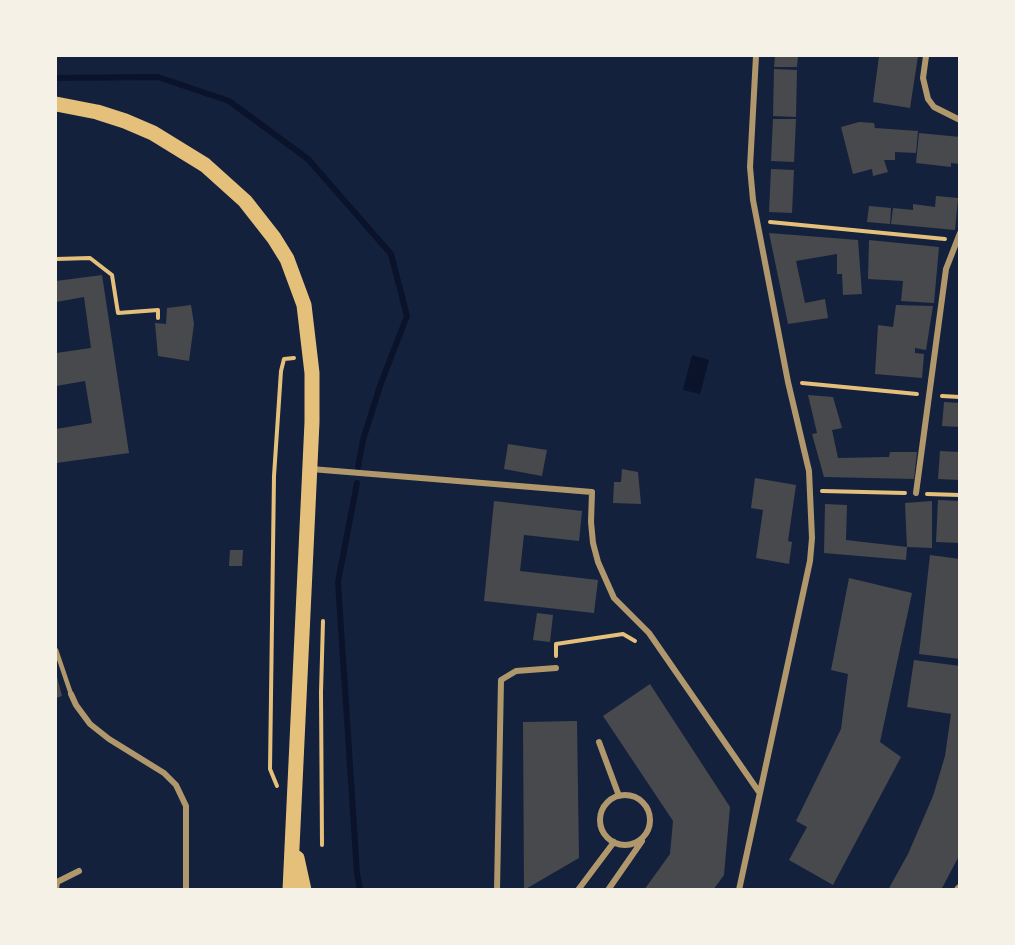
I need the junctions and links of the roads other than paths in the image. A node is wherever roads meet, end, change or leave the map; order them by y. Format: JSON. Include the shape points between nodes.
{"nodes":[{"id":1,"x":756,"y":56,"type":"edge"},
{"id":2,"x":926,"y":56,"type":"edge"},
{"id":3,"x":56,"y":104,"type":"edge"},
{"id":4,"x":960,"y":120,"type":"edge"},
{"id":5,"x":958,"y":236,"type":"edge"},
{"id":6,"x":310,"y":469,"type":"junction"},
{"id":7,"x":916,"y":493,"type":"dead end"},
{"id":8,"x":56,"y":650,"type":"edge"},
{"id":9,"x":556,"y":668,"type":"dead end"},
{"id":10,"x":71,"y":694,"type":"joint"},
{"id":11,"x":599,"y":742,"type":"dead end"},
{"id":12,"x":759,"y":792,"type":"junction"},
{"id":13,"x":619,"y":796,"type":"junction"},
{"id":14,"x":644,"y":836,"type":"junction"},
{"id":15,"x":614,"y":842,"type":"junction"},
{"id":16,"x":293,"y":844,"type":"junction"},
{"id":17,"x":80,"y":871,"type":"dead end"},
{"id":18,"x":56,"y":889,"type":"edge"},
{"id":19,"x":186,"y":890,"type":"edge"},
{"id":20,"x":290,"y":890,"type":"edge"},
{"id":21,"x":304,"y":890,"type":"edge"},
{"id":22,"x":497,"y":890,"type":"edge"},
{"id":23,"x":578,"y":890,"type":"edge"},
{"id":24,"x":608,"y":890,"type":"edge"},
{"id":25,"x":739,"y":890,"type":"edge"}],
"edges":[{"from":1,"to":12,"type":"street","via":[[750,167],[756,221],[808,471],[812,538]]},
{"from":2,"to":4,"type":"street","via":[[923,78],[928,99],[934,107]]},
{"from":3,"to":6,"type":"main road","via":[[97,112],[153,133],[205,165],[260,218],[287,259],[304,305],[310,356]]},
{"from":5,"to":7,"type":"street","via":[[946,269]]},
{"from":6,"to":12,"type":"street","via":[[592,492],[593,543],[614,598],[649,633]]},
{"from":6,"to":16,"type":"main road"},
{"from":8,"to":10,"type":"lane"},
{"from":9,"to":22,"type":"street","via":[[516,671],[501,680]]},
{"from":10,"to":19,"type":"street","via":[[90,724],[176,785],[186,806]]},
{"from":11,"to":13,"type":"street"},
{"from":12,"to":25,"type":"street"},
{"from":13,"to":14,"type":"street","via":[[634,797],[646,807],[650,822]]},
{"from":13,"to":15,"type":"street","via":[[605,805],[600,822]]},
{"from":14,"to":15,"type":"street","via":[[631,844]]},
{"from":14,"to":24,"type":"street"},
{"from":15,"to":23,"type":"street"},
{"from":16,"to":20,"type":"main road"},
{"from":16,"to":21,"type":"main road"},
{"from":17,"to":18,"type":"street","via":[[57,882]]}]}
